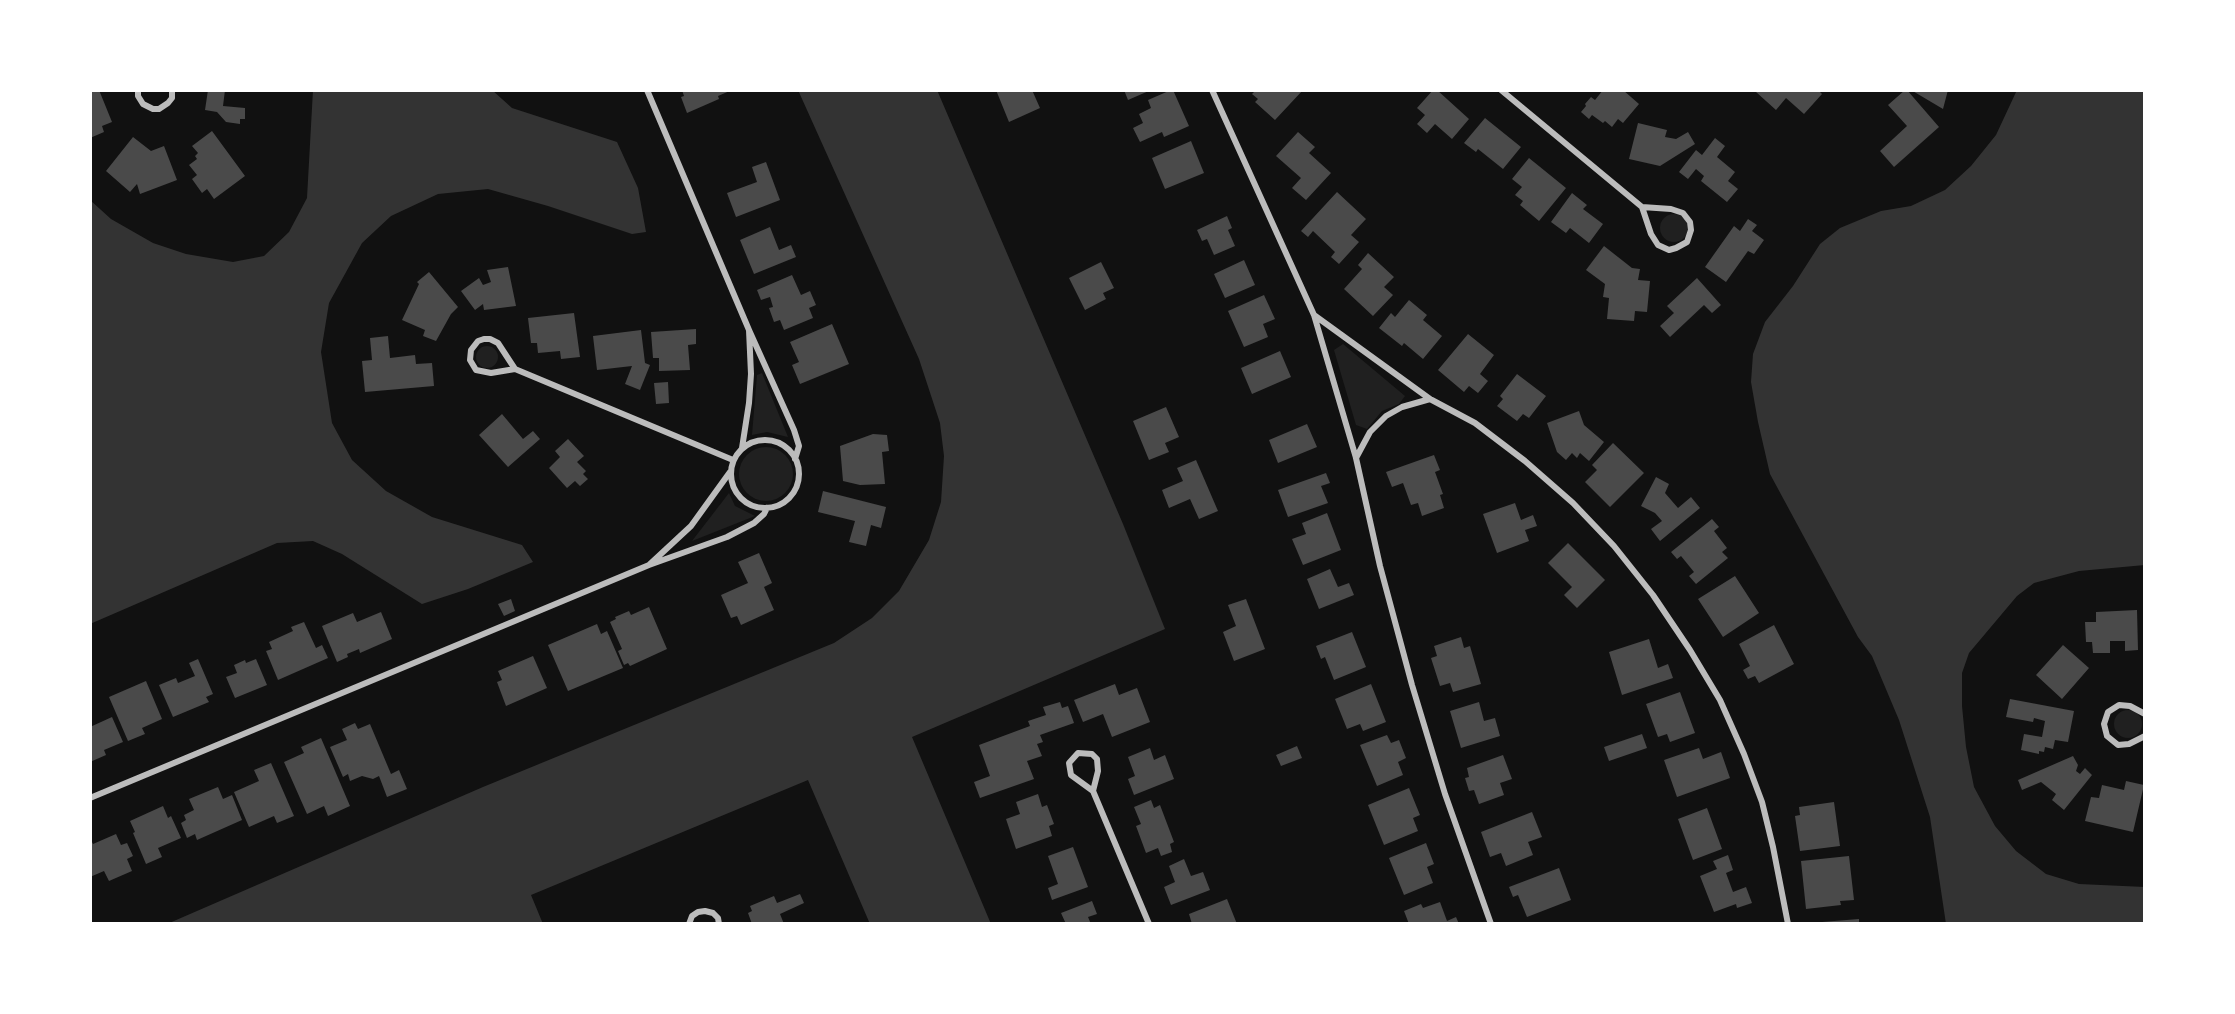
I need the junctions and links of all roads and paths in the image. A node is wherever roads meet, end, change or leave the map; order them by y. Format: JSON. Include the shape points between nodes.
{"nodes":[{"id":1,"x":138,"y":90,"type":"edge"},
{"id":2,"x":172,"y":90,"type":"edge"},
{"id":3,"x":647,"y":90,"type":"edge"},
{"id":4,"x":1212,"y":90,"type":"edge"},
{"id":5,"x":1501,"y":90,"type":"edge"},
{"id":6,"x":1642,"y":207,"type":"junction"},
{"id":7,"x":1314,"y":315,"type":"junction"},
{"id":8,"x":749,"y":330,"type":"junction"},
{"id":9,"x":515,"y":369,"type":"junction"},
{"id":10,"x":1430,"y":399,"type":"junction"},
{"id":11,"x":742,"y":448,"type":"junction"},
{"id":12,"x":1356,"y":458,"type":"junction"},
{"id":13,"x":795,"y":459,"type":"junction"},
{"id":14,"x":733,"y":460,"type":"junction"},
{"id":15,"x":730,"y":472,"type":"junction"},
{"id":16,"x":767,"y":508,"type":"junction"},
{"id":17,"x":649,"y":565,"type":"junction"},
{"id":18,"x":2145,"y":714,"type":"edge"},
{"id":19,"x":2145,"y":736,"type":"edge"},
{"id":20,"x":1093,"y":791,"type":"junction"},
{"id":21,"x":90,"y":798,"type":"edge"},
{"id":22,"x":689,"y":924,"type":"edge"},
{"id":23,"x":719,"y":924,"type":"edge"},
{"id":24,"x":1149,"y":924,"type":"edge"},
{"id":25,"x":1491,"y":924,"type":"edge"},
{"id":26,"x":1788,"y":924,"type":"edge"}],
"edges":[{"from":1,"to":2,"type":"street","via":[[142,104],[153,109],[168,103]]},
{"from":3,"to":8,"type":"street"},
{"from":4,"to":7,"type":"street"},
{"from":5,"to":6,"type":"street"},
{"from":6,"to":6,"type":"street","via":[[1658,245],[1669,250],[1687,242],[1690,222],[1683,213]]},
{"from":7,"to":10,"type":"street"},
{"from":7,"to":12,"type":"street"},
{"from":8,"to":11,"type":"street","via":[[752,374]]},
{"from":8,"to":13,"type":"street","via":[[794,430],[799,446]]},
{"from":9,"to":9,"type":"street","via":[[494,340],[484,339],[471,350],[472,366],[480,372]]},
{"from":9,"to":14,"type":"street"},
{"from":10,"to":12,"type":"street","via":[[1386,416],[1370,432]]},
{"from":10,"to":26,"type":"street","via":[[1475,423],[1526,461],[1614,546],[1653,595],[1720,700],[1743,754],[1767,824]]},
{"from":11,"to":13,"type":"street","via":[[751,442],[774,441],[785,446]]},
{"from":11,"to":14,"type":"street"},
{"from":12,"to":25,"type":"street","via":[[1412,685]]},
{"from":13,"to":16,"type":"street","via":[[799,476],[796,488],[781,505]]},
{"from":14,"to":15,"type":"street"},
{"from":15,"to":16,"type":"street","via":[[740,499]]},
{"from":15,"to":17,"type":"street","via":[[691,526]]},
{"from":16,"to":17,"type":"street","via":[[754,523],[727,537]]},
{"from":17,"to":21,"type":"street"},
{"from":18,"to":19,"type":"street","via":[[2120,705],[2108,712],[2104,724],[2107,736],[2118,745]]},
{"from":20,"to":20,"type":"street","via":[[1097,759],[1092,754],[1078,753],[1072,757],[1071,775]]},
{"from":20,"to":24,"type":"street"},
{"from":22,"to":23,"type":"street","via":[[692,916],[705,911],[713,913]]}]}
